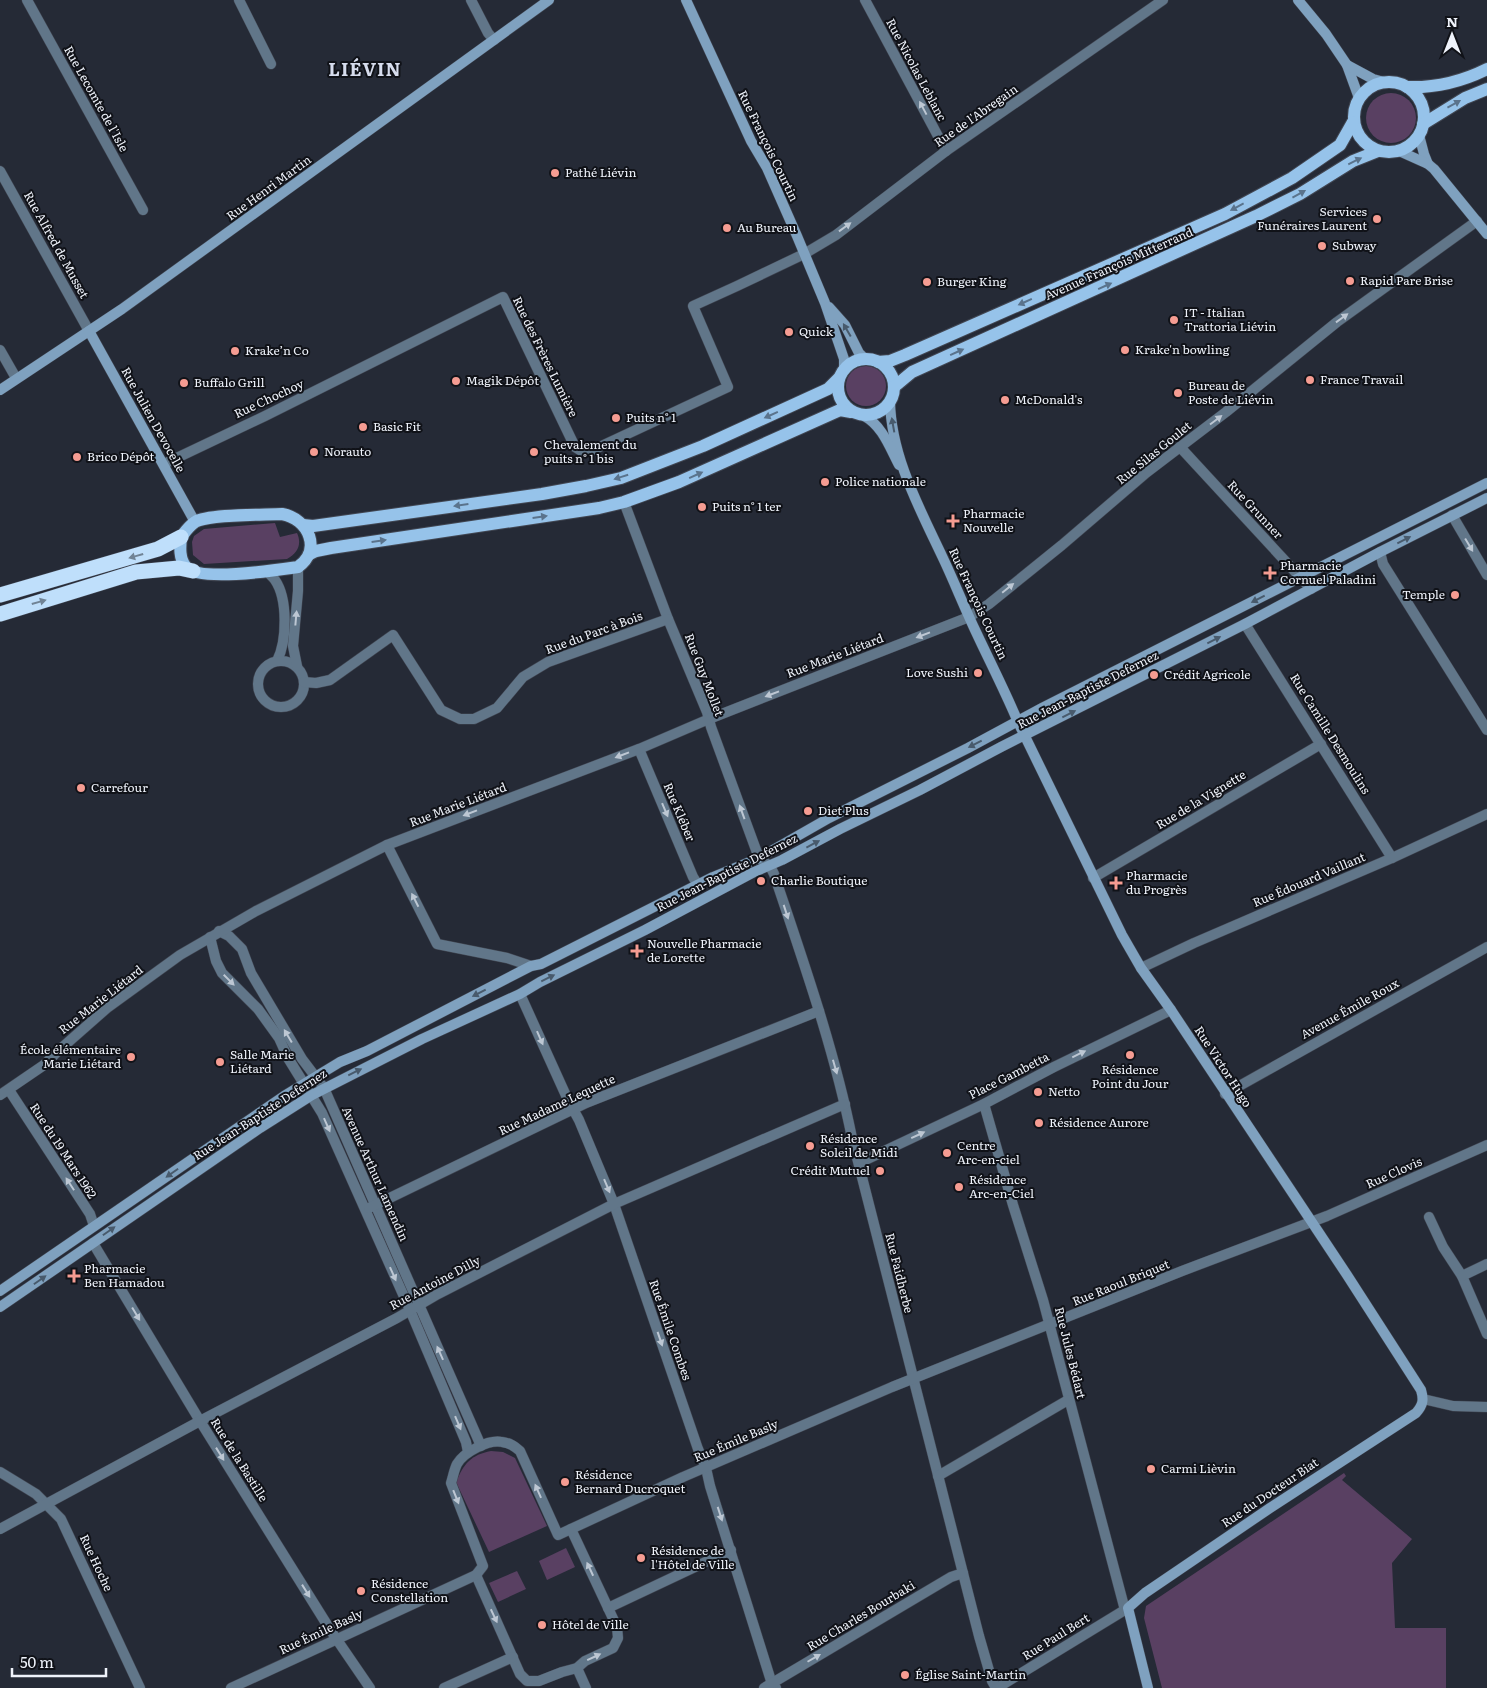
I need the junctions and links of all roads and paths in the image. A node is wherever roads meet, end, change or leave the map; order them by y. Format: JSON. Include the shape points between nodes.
{"nodes":[{"id":1,"x":27,"y":0,"type":"edge"},
{"id":2,"x":239,"y":0,"type":"edge"},
{"id":3,"x":471,"y":0,"type":"edge"},
{"id":4,"x":549,"y":0,"type":"edge"},
{"id":5,"x":686,"y":0,"type":"edge"},
{"id":6,"x":865,"y":0,"type":"edge"},
{"id":7,"x":1163,"y":0,"type":"edge"},
{"id":8,"x":1298,"y":0,"type":"edge"},
{"id":9,"x":494,"y":40,"type":"junction"},
{"id":10,"x":271,"y":64,"type":"dead end"},
{"id":11,"x":1347,"y":65,"type":"junction"},
{"id":12,"x":1487,"y":69,"type":"edge"},
{"id":13,"x":1384,"y":82,"type":"junction"},
{"id":14,"x":1407,"y":87,"type":"junction"},
{"id":15,"x":1487,"y":89,"type":"edge"},
{"id":16,"x":1359,"y":98,"type":"junction"},
{"id":17,"x":1353,"y":122,"type":"junction"},
{"id":18,"x":1421,"y":130,"type":"junction"},
{"id":19,"x":946,"y":151,"type":"junction"},
{"id":20,"x":1378,"y":151,"type":"junction"},
{"id":21,"x":1400,"y":151,"type":"junction"},
{"id":22,"x":1428,"y":164,"type":"junction"},
{"id":23,"x":0,"y":171,"type":"edge"},
{"id":24,"x":143,"y":210,"type":"dead end"},
{"id":25,"x":1477,"y":221,"type":"junction"},
{"id":26,"x":1487,"y":234,"type":"edge"},
{"id":27,"x":804,"y":254,"type":"junction"},
{"id":28,"x":825,"y":303,"type":"junction"},
{"id":29,"x":89,"y":331,"type":"junction"},
{"id":30,"x":0,"y":350,"type":"edge"},
{"id":31,"x":385,"y":357,"type":"joint"},
{"id":32,"x":865,"y":359,"type":"junction"},
{"id":33,"x":878,"y":362,"type":"junction"},
{"id":34,"x":841,"y":374,"type":"junction"},
{"id":35,"x":16,"y":378,"type":"junction"},
{"id":36,"x":894,"y":387,"type":"junction"},
{"id":37,"x":0,"y":390,"type":"edge"},
{"id":38,"x":890,"y":402,"type":"junction"},
{"id":39,"x":851,"y":412,"type":"junction"},
{"id":40,"x":864,"y":416,"type":"junction"},
{"id":41,"x":1180,"y":447,"type":"junction"},
{"id":42,"x":164,"y":464,"type":"junction"},
{"id":43,"x":908,"y":482,"type":"junction"},
{"id":44,"x":1487,"y":483,"type":"edge"},
{"id":45,"x":1487,"y":498,"type":"edge"},
{"id":46,"x":624,"y":502,"type":"junction"},
{"id":47,"x":1452,"y":516,"type":"junction"},
{"id":48,"x":195,"y":522,"type":"junction"},
{"id":49,"x":303,"y":525,"type":"junction"},
{"id":50,"x":181,"y":537,"type":"junction"},
{"id":51,"x":1380,"y":552,"type":"junction"},
{"id":52,"x":310,"y":554,"type":"junction"},
{"id":53,"x":298,"y":567,"type":"junction"},
{"id":54,"x":193,"y":571,"type":"junction"},
{"id":55,"x":267,"y":571,"type":"junction"},
{"id":56,"x":1487,"y":575,"type":"edge"},
{"id":57,"x":1300,"y":577,"type":"junction"},
{"id":58,"x":1311,"y":589,"type":"junction"},
{"id":59,"x":0,"y":594,"type":"edge"},
{"id":60,"x":0,"y":614,"type":"edge"},
{"id":61,"x":969,"y":617,"type":"junction"},
{"id":62,"x":668,"y":619,"type":"junction"},
{"id":63,"x":1246,"y":624,"type":"junction"},
{"id":64,"x":277,"y":661,"type":"junction"},
{"id":65,"x":297,"y":666,"type":"junction"},
{"id":66,"x":304,"y":682,"type":"junction"},
{"id":67,"x":709,"y":719,"type":"junction"},
{"id":68,"x":1018,"y":722,"type":"junction"},
{"id":69,"x":1487,"y":730,"type":"edge"},
{"id":70,"x":1025,"y":735,"type":"junction"},
{"id":71,"x":1321,"y":744,"type":"junction"},
{"id":72,"x":639,"y":749,"type":"junction"},
{"id":73,"x":1487,"y":814,"type":"edge"},
{"id":74,"x":387,"y":845,"type":"junction"},
{"id":75,"x":759,"y":858,"type":"junction"},
{"id":76,"x":1392,"y":858,"type":"junction"},
{"id":77,"x":770,"y":866,"type":"junction"},
{"id":78,"x":1093,"y":878,"type":"junction"},
{"id":79,"x":698,"y":884,"type":"junction"},
{"id":80,"x":219,"y":931,"type":"junction"},
{"id":81,"x":210,"y":937,"type":"junction"},
{"id":82,"x":1487,"y":947,"type":"edge"},
{"id":83,"x":530,"y":966,"type":"junction"},
{"id":84,"x":1141,"y":968,"type":"junction"},
{"id":85,"x":520,"y":994,"type":"junction"},
{"id":86,"x":1171,"y":1010,"type":"junction"},
{"id":87,"x":819,"y":1011,"type":"junction"},
{"id":88,"x":314,"y":1077,"type":"junction"},
{"id":89,"x":304,"y":1083,"type":"junction"},
{"id":90,"x":324,"y":1088,"type":"junction"},
{"id":91,"x":4,"y":1093,"type":"edge"},
{"id":92,"x":1225,"y":1094,"type":"junction"},
{"id":93,"x":312,"y":1095,"type":"junction"},
{"id":94,"x":845,"y":1104,"type":"junction"},
{"id":95,"x":984,"y":1104,"type":"junction"},
{"id":96,"x":573,"y":1109,"type":"junction"},
{"id":97,"x":1487,"y":1145,"type":"edge"},
{"id":98,"x":859,"y":1164,"type":"junction"},
{"id":99,"x":614,"y":1204,"type":"junction"},
{"id":100,"x":370,"y":1208,"type":"junction"},
{"id":101,"x":1429,"y":1217,"type":"dead end"},
{"id":102,"x":1311,"y":1222,"type":"junction"},
{"id":103,"x":94,"y":1226,"type":"junction"},
{"id":104,"x":93,"y":1243,"type":"junction"},
{"id":105,"x":1487,"y":1264,"type":"edge"},
{"id":106,"x":1462,"y":1276,"type":"junction"},
{"id":107,"x":0,"y":1291,"type":"edge"},
{"id":108,"x":0,"y":1307,"type":"edge"},
{"id":109,"x":414,"y":1308,"type":"junction"},
{"id":110,"x":1049,"y":1324,"type":"junction"},
{"id":111,"x":1487,"y":1334,"type":"edge"},
{"id":112,"x":913,"y":1379,"type":"junction"},
{"id":113,"x":1423,"y":1399,"type":"junction"},
{"id":114,"x":1068,"y":1400,"type":"junction"},
{"id":115,"x":1487,"y":1407,"type":"edge"},
{"id":116,"x":200,"y":1421,"type":"junction"},
{"id":117,"x":481,"y":1446,"type":"junction"},
{"id":118,"x":468,"y":1452,"type":"junction"},
{"id":119,"x":706,"y":1468,"type":"junction"},
{"id":120,"x":0,"y":1472,"type":"edge"},
{"id":121,"x":938,"y":1476,"type":"junction"},
{"id":122,"x":47,"y":1504,"type":"junction"},
{"id":123,"x":0,"y":1529,"type":"edge"},
{"id":124,"x":571,"y":1529,"type":"junction"},
{"id":125,"x":731,"y":1550,"type":"junction"},
{"id":126,"x":963,"y":1573,"type":"junction"},
{"id":127,"x":476,"y":1575,"type":"junction"},
{"id":128,"x":608,"y":1608,"type":"junction"},
{"id":129,"x":1126,"y":1609,"type":"junction"},
{"id":130,"x":336,"y":1638,"type":"junction"},
{"id":131,"x":513,"y":1657,"type":"junction"},
{"id":132,"x":577,"y":1668,"type":"junction"},
{"id":133,"x":771,"y":1687,"type":"edge"},
{"id":134,"x":140,"y":1688,"type":"edge"},
{"id":135,"x":231,"y":1688,"type":"edge"},
{"id":136,"x":370,"y":1688,"type":"edge"},
{"id":137,"x":444,"y":1688,"type":"edge"},
{"id":138,"x":586,"y":1688,"type":"edge"},
{"id":139,"x":996,"y":1688,"type":"edge"},
{"id":140,"x":1148,"y":1688,"type":"edge"}],
"edges":[{"from":1,"to":24,"type":"street","name":"Rue Lecomte de l'Isle"},
{"from":2,"to":10,"type":"street"},
{"from":3,"to":9,"type":"street"},
{"from":4,"to":9,"type":"main road","name":"Rue Henri Martin"},
{"from":5,"to":27,"type":"main road","name":"Rue François Courtin","via":[[751,141],[767,168]]},
{"from":19,"to":6,"type":"street","name":"Rue Nicolas Leblanc","one_way":true},
{"from":7,"to":19,"type":"street","name":"Rue de l'Abregain"},
{"from":8,"to":11,"type":"main road"},
{"from":9,"to":29,"type":"main road","name":"Rue Henri Martin"},
{"from":11,"to":13,"type":"main road"},
{"from":11,"to":16,"type":"main road"},
{"from":12,"to":14,"type":"main road","via":[[1450,83]]},
{"from":13,"to":14,"type":"main road"},
{"from":13,"to":16,"type":"main road","via":[[1369,87]]},
{"from":14,"to":18,"type":"main road","via":[[1422,105]]},
{"from":18,"to":15,"type":"main road","one_way":true,"via":[[1465,98]]},
{"from":16,"to":17,"type":"main road"},
{"from":17,"to":20,"type":"main road","via":[[1364,143]]},
{"from":17,"to":33,"type":"main road","name":"Avenue François Mitterrand","one_way":true,"via":[[1340,144],[1324,156],[1292,178],[1225,214],[905,356]]},
{"from":18,"to":21,"type":"main road","via":[[1414,142]]},
{"from":18,"to":22,"type":"main road"},
{"from":27,"to":19,"type":"street","name":"Rue de l'Abregain","one_way":true,"via":[[836,235]]},
{"from":20,"to":21,"type":"main road"},
{"from":36,"to":20,"type":"main road","name":"Avenue François Mitterrand","one_way":true,"via":[[912,372],[1256,216],[1300,194],[1353,161]]},
{"from":21,"to":22,"type":"main road"},
{"from":22,"to":25,"type":"main road"},
{"from":23,"to":29,"type":"street","name":"Rue Alfred de Musset"},
{"from":25,"to":26,"type":"main road"},
{"from":41,"to":25,"type":"street","name":"Rue Silas Goulet","one_way":true,"via":[[1337,322]]},
{"from":27,"to":28,"type":"main road","name":"Rue François Courtin"},
{"from":27,"to":31,"type":"street","name":"Rue des Frères Lumière","via":[[693,306],[728,387],[593,450],[583,452],[575,447],[503,297]]},
{"from":32,"to":28,"type":"main road","one_way":true,"via":[[845,325]]},
{"from":28,"to":34,"type":"main road","via":[[844,359]]},
{"from":29,"to":35,"type":"main road","name":"Rue Henri Martin"},
{"from":29,"to":42,"type":"main road","name":"Rue Julien Devocelle"},
{"from":30,"to":35,"type":"street"},
{"from":31,"to":42,"type":"street","name":"Rue Chochoy"},
{"from":32,"to":33,"type":"main road"},
{"from":32,"to":34,"type":"main road","via":[[854,361]]},
{"from":33,"to":36,"type":"main road","via":[[887,368]]},
{"from":34,"to":39,"type":"main road","via":[[837,388],[839,398]]},
{"from":34,"to":49,"type":"main road","one_way":true,"via":[[828,390],[720,439],[621,478],[533,495]]},
{"from":35,"to":37,"type":"main road","name":"Rue Henri Martin"},
{"from":36,"to":38,"type":"main road"},
{"from":38,"to":40,"type":"main road","via":[[879,412]]},
{"from":43,"to":38,"type":"main road","one_way":true,"via":[[892,427]]},
{"from":39,"to":40,"type":"main road"},
{"from":46,"to":39,"type":"main road","one_way":true,"via":[[680,482],[840,410]]},
{"from":40,"to":43,"type":"main road","via":[[872,420],[881,432]]},
{"from":41,"to":57,"type":"street","name":"Rue Grunner"},
{"from":61,"to":41,"type":"street","name":"Rue Silas Goulet","one_way":true},
{"from":42,"to":48,"type":"main road","name":"Rue Julien Devocelle"},
{"from":43,"to":61,"type":"main road","name":"Rue François Courtin"},
{"from":44,"to":57,"type":"main road","name":"Rue Jean-Baptiste Defernez"},
{"from":45,"to":47,"type":"main road","name":"Rue Jean-Baptiste Defernez"},
{"from":52,"to":46,"type":"main road","one_way":true},
{"from":46,"to":62,"type":"street","name":"Rue Guy Mollet"},
{"from":51,"to":47,"type":"main road","name":"Rue Jean-Baptiste Defernez","one_way":true},
{"from":47,"to":56,"type":"street","one_way":true},
{"from":48,"to":49,"type":"main road","via":[[220,517],[282,514]]},
{"from":48,"to":50,"type":"main road"},
{"from":49,"to":52,"type":"main road","via":[[311,540]]},
{"from":50,"to":54,"type":"main road","via":[[181,556]]},
{"from":50,"to":59,"type":"highway","one_way":true,"via":[[158,549]]},
{"from":51,"to":58,"type":"main road","name":"Rue Jean-Baptiste Defernez"},
{"from":51,"to":69,"type":"street","via":[[1383,564]]},
{"from":52,"to":53,"type":"main road"},
{"from":53,"to":55,"type":"main road"},
{"from":65,"to":53,"type":"street","one_way":true,"via":[[293,646]]},
{"from":54,"to":55,"type":"main road","via":[[204,574]]},
{"from":60,"to":54,"type":"highway","one_way":true,"via":[[136,572],[179,568]]},
{"from":55,"to":64,"type":"street","via":[[281,594],[286,631]]},
{"from":57,"to":58,"type":"street","name":"Rue Grunner"},
{"from":57,"to":68,"type":"main road","name":"Rue Jean-Baptiste Defernez","one_way":true},
{"from":58,"to":63,"type":"main road","name":"Rue Jean-Baptiste Defernez"},
{"from":61,"to":67,"type":"street","name":"Rue Marie Liétard","one_way":true},
{"from":61,"to":68,"type":"main road","name":"Rue François Courtin"},
{"from":62,"to":66,"type":"street","name":"Rue du Parc à Bois","via":[[548,662],[523,677],[497,708],[474,719],[460,719],[441,710],[393,635],[330,680]]},
{"from":62,"to":67,"type":"street","name":"Rue Guy Mollet"},
{"from":70,"to":63,"type":"main road","name":"Rue Jean-Baptiste Defernez","one_way":true},
{"from":63,"to":71,"type":"street","name":"Rue Camille Desmoulins"},
{"from":64,"to":65,"type":"street","via":[[288,661]]},
{"from":64,"to":66,"type":"street","via":[[266,666],[260,674],[258,684],[264,699],[275,706],[292,704],[303,691]]},
{"from":65,"to":66,"type":"street"},
{"from":67,"to":72,"type":"street","name":"Rue Marie Liétard"},
{"from":75,"to":67,"type":"street","name":"Rue Guy Mollet","one_way":true},
{"from":68,"to":70,"type":"main road","name":"Rue François Courtin"},
{"from":68,"to":75,"type":"main road","name":"Rue Jean-Baptiste Defernez","one_way":true,"via":[[829,818]]},
{"from":77,"to":70,"type":"main road","name":"Rue Jean-Baptiste Defernez","one_way":true},
{"from":70,"to":78,"type":"main road","name":"Rue Victor Hugo"},
{"from":71,"to":76,"type":"street","name":"Rue Camille Desmoulins"},
{"from":71,"to":78,"type":"street","name":"Rue de la Vignette"},
{"from":72,"to":74,"type":"street","name":"Rue Marie Liétard","one_way":true},
{"from":72,"to":79,"type":"street","name":"Rue Kléber","one_way":true},
{"from":73,"to":76,"type":"street","name":"Rue Édouard Vaillant"},
{"from":74,"to":80,"type":"street","name":"Rue Marie Liétard"},
{"from":83,"to":74,"type":"street","one_way":true,"via":[[437,944]]},
{"from":75,"to":77,"type":"street"},
{"from":75,"to":79,"type":"main road","name":"Rue Jean-Baptiste Defernez"},
{"from":76,"to":84,"type":"street","name":"Rue Édouard Vaillant"},
{"from":85,"to":77,"type":"main road","name":"Rue Jean-Baptiste Defernez","one_way":true},
{"from":77,"to":87,"type":"street","name":"Rue Faidherbe","one_way":true},
{"from":78,"to":84,"type":"main road","name":"Rue Victor Hugo"},
{"from":79,"to":83,"type":"main road","name":"Rue Jean-Baptiste Defernez","via":[[541,964]]},
{"from":80,"to":81,"type":"street","name":"Rue Marie Liétard"},
{"from":88,"to":80,"type":"street","name":"Avenue Arthur Lamendin","one_way":true,"via":[[251,973],[242,949]]},
{"from":81,"to":89,"type":"street","one_way":true,"via":[[222,973],[258,1009],[279,1038]]},
{"from":81,"to":91,"type":"street","name":"Rue Marie Liétard","via":[[107,1008],[44,1066]]},
{"from":82,"to":92,"type":"street","name":"Avenue Émile Roux"},
{"from":83,"to":88,"type":"main road","name":"Rue Jean-Baptiste Defernez","one_way":true},
{"from":84,"to":86,"type":"main road","name":"Rue Victor Hugo"},
{"from":90,"to":85,"type":"main road","name":"Rue Jean-Baptiste Defernez","one_way":true},
{"from":85,"to":96,"type":"street","name":"Rue Émile Combes","one_way":true},
{"from":86,"to":92,"type":"main road","name":"Rue Victor Hugo"},
{"from":95,"to":86,"type":"street","name":"Place Gambetta","one_way":true},
{"from":87,"to":94,"type":"street","name":"Rue Faidherbe","one_way":true},
{"from":87,"to":96,"type":"street","name":"Rue Madame Lequette"},
{"from":88,"to":89,"type":"main road","name":"Rue Jean-Baptiste Defernez"},
{"from":88,"to":90,"type":"street","name":"Avenue Arthur Lamendin"},
{"from":89,"to":93,"type":"street"},
{"from":89,"to":103,"type":"main road","name":"Rue Jean-Baptiste Defernez","one_way":true},
{"from":90,"to":93,"type":"main road","name":"Rue Jean-Baptiste Defernez"},
{"from":90,"to":100,"type":"street","name":"Avenue Arthur Lamendin"},
{"from":103,"to":91,"type":"street","name":"Rue du 19 Mars 1962","one_way":true,"via":[[90,1214]]},
{"from":92,"to":102,"type":"main road","name":"Rue Victor Hugo"},
{"from":93,"to":100,"type":"street","one_way":true},
{"from":104,"to":93,"type":"main road","name":"Rue Jean-Baptiste Defernez","one_way":true},
{"from":94,"to":98,"type":"street","name":"Rue Faidherbe"},
{"from":94,"to":99,"type":"street","name":"Rue Antoine Dilly"},
{"from":98,"to":95,"type":"street","name":"Place Gambetta","one_way":true},
{"from":95,"to":110,"type":"street","name":"Rue Jules Bédart"},
{"from":96,"to":99,"type":"street","name":"Rue Émile Combes","one_way":true},
{"from":96,"to":100,"type":"street","name":"Rue Madame Lequette"},
{"from":97,"to":102,"type":"street","name":"Rue Clovis"},
{"from":98,"to":112,"type":"street","name":"Rue Faidherbe"},
{"from":99,"to":109,"type":"street","name":"Rue Antoine Dilly"},
{"from":99,"to":119,"type":"street","name":"Rue Émile Combes","one_way":true},
{"from":100,"to":109,"type":"street","name":"Avenue Arthur Lamendin"},
{"from":101,"to":106,"type":"street","via":[[1442,1247]]},
{"from":102,"to":110,"type":"street","name":"Rue Raoul Briquet"},
{"from":102,"to":113,"type":"main road","name":"Rue Victor Hugo","via":[[1421,1390]]},
{"from":103,"to":107,"type":"main road","name":"Rue Jean-Baptiste Defernez"},
{"from":108,"to":104,"type":"main road","name":"Rue Jean-Baptiste Defernez","one_way":true},
{"from":104,"to":116,"type":"street","name":"Rue de la Bastille","one_way":true},
{"from":105,"to":106,"type":"street"},
{"from":106,"to":111,"type":"street"},
{"from":109,"to":116,"type":"street","name":"Rue Antoine Dilly"},
{"from":117,"to":109,"type":"street","name":"Avenue Arthur Lamendin","one_way":true},
{"from":109,"to":118,"type":"street","one_way":true},
{"from":110,"to":112,"type":"street","name":"Rue Raoul Briquet"},
{"from":110,"to":114,"type":"street","name":"Rue Jules Bédart"},
{"from":112,"to":119,"type":"street","name":"Rue Émile Basly"},
{"from":112,"to":121,"type":"street","name":"Rue Faidherbe"},
{"from":113,"to":115,"type":"street","via":[[1453,1406]]},
{"from":113,"to":129,"type":"main road","name":"Rue du Docteur Biat","via":[[1416,1413],[1262,1513]]},
{"from":114,"to":121,"type":"street"},
{"from":114,"to":129,"type":"street","name":"Rue Jules Bédart"},
{"from":116,"to":122,"type":"street","name":"Rue Antoine Dilly"},
{"from":116,"to":130,"type":"street","name":"Rue de la Bastille","one_way":true},
{"from":117,"to":118,"type":"street"},
{"from":124,"to":117,"type":"street","one_way":true,"via":[[558,1535],[520,1450],[513,1444],[500,1441]]},
{"from":118,"to":127,"type":"street","one_way":true,"via":[[458,1464],[451,1483],[483,1566]]},
{"from":119,"to":124,"type":"street","name":"Rue Émile Basly"},
{"from":119,"to":125,"type":"street","name":"Rue Émile Combes","one_way":true},
{"from":120,"to":122,"type":"street","name":"Rue Hoche"},
{"from":121,"to":126,"type":"street","name":"Rue Faidherbe"},
{"from":122,"to":123,"type":"street","name":"Rue Antoine Dilly"},
{"from":122,"to":134,"type":"street","name":"Rue Hoche","via":[[62,1519]]},
{"from":128,"to":124,"type":"street","one_way":true},
{"from":125,"to":128,"type":"street"},
{"from":125,"to":133,"type":"street","name":"Rue Émile Combes"},
{"from":133,"to":126,"type":"street","name":"Rue Charles Bourbaki","one_way":true,"via":[[789,1672],[950,1577]]},
{"from":126,"to":139,"type":"street","name":"Rue Faidherbe"},
{"from":127,"to":130,"type":"street","name":"Rue Émile Basly"},
{"from":127,"to":131,"type":"street","one_way":true},
{"from":132,"to":128,"type":"street","one_way":true,"via":[[613,1648],[618,1638],[617,1628]]},
{"from":129,"to":139,"type":"street","name":"Rue Paul Bert"},
{"from":129,"to":140,"type":"main road"},
{"from":130,"to":135,"type":"street","name":"Rue Émile Basly"},
{"from":130,"to":136,"type":"street","name":"Rue de la Bastille"},
{"from":131,"to":132,"type":"street","via":[[520,1674],[527,1681],[539,1681]]},
{"from":131,"to":137,"type":"street"},
{"from":132,"to":138,"type":"street"}]}
